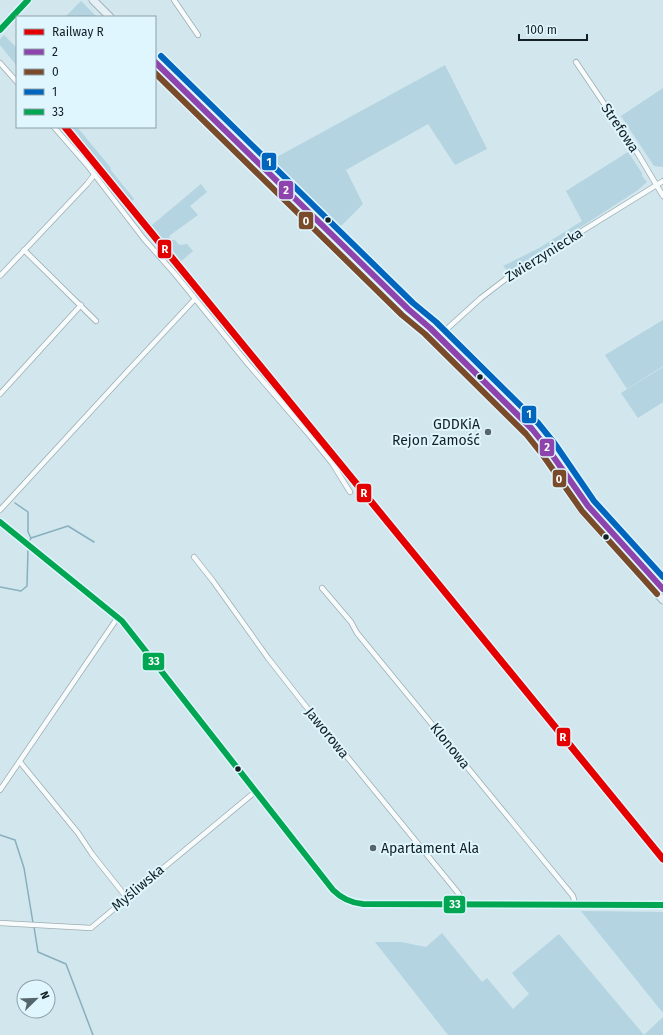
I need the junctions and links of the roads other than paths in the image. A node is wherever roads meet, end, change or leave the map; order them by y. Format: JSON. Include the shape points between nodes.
{"nodes":[{"id":1,"x":28,"y":0,"type":"edge"},
{"id":2,"x":93,"y":0,"type":"edge"},
{"id":3,"x":174,"y":0,"type":"edge"},
{"id":4,"x":109,"y":16,"type":"edge"},
{"id":5,"x":0,"y":30,"type":"edge"},
{"id":6,"x":198,"y":35,"type":"dead end"},
{"id":7,"x":576,"y":62,"type":"dead end"},
{"id":8,"x":0,"y":63,"type":"edge"},
{"id":9,"x":156,"y":63,"type":"edge"},
{"id":10,"x":16,"y":81,"type":"edge"},
{"id":11,"x":55,"y":128,"type":"edge"},
{"id":12,"x":94,"y":174,"type":"junction"},
{"id":13,"x":663,"y":181,"type":"edge"},
{"id":14,"x":656,"y":185,"type":"junction"},
{"id":15,"x":663,"y":196,"type":"edge"},
{"id":16,"x":24,"y":250,"type":"junction"},
{"id":17,"x":0,"y":276,"type":"edge"},
{"id":18,"x":194,"y":300,"type":"junction"},
{"id":19,"x":81,"y":305,"type":"junction"},
{"id":20,"x":96,"y":321,"type":"dead end"},
{"id":21,"x":436,"y":338,"type":"junction"},
{"id":22,"x":0,"y":394,"type":"edge"},
{"id":23,"x":350,"y":492,"type":"dead end"},
{"id":24,"x":0,"y":510,"type":"edge"},
{"id":25,"x":0,"y":522,"type":"edge"},
{"id":26,"x":194,"y":557,"type":"dead end"},
{"id":27,"x":322,"y":588,"type":"dead end"},
{"id":28,"x":663,"y":589,"type":"edge"},
{"id":29,"x":663,"y":600,"type":"edge"},
{"id":30,"x":118,"y":617,"type":"junction"},
{"id":31,"x":20,"y":762,"type":"junction"},
{"id":32,"x":0,"y":790,"type":"edge"},
{"id":33,"x":256,"y":791,"type":"junction"},
{"id":34,"x":127,"y":898,"type":"junction"},
{"id":35,"x":462,"y":904,"type":"junction"},
{"id":36,"x":575,"y":904,"type":"junction"},
{"id":37,"x":663,"y":905,"type":"edge"},
{"id":38,"x":0,"y":923,"type":"edge"}],
"edges":[{"from":1,"to":5,"type":"street"},
{"from":2,"to":4,"type":"main road"},
{"from":3,"to":6,"type":"street"},
{"from":7,"to":14,"type":"street","name":"Strefowa"},
{"from":8,"to":10,"type":"street"},
{"from":9,"to":21,"type":"main road","via":[[406,308],[415,321]]},
{"from":11,"to":12,"type":"street"},
{"from":12,"to":16,"type":"street"},
{"from":12,"to":18,"type":"street"},
{"from":13,"to":14,"type":"street","name":"Zwierzyniecka"},
{"from":14,"to":15,"type":"street","name":"Strefowa"},
{"from":14,"to":21,"type":"street","name":"Zwierzyniecka","via":[[511,275]]},
{"from":16,"to":17,"type":"street"},
{"from":16,"to":19,"type":"street"},
{"from":18,"to":23,"type":"street","via":[[311,437],[332,463]]},
{"from":18,"to":24,"type":"street"},
{"from":19,"to":20,"type":"street"},
{"from":19,"to":22,"type":"street"},
{"from":21,"to":28,"type":"main road","via":[[532,429],[588,506]]},
{"from":21,"to":29,"type":"main road","via":[[526,433],[582,511]]},
{"from":25,"to":30,"type":"street"},
{"from":26,"to":35,"type":"street","name":"Jaworowa","via":[[304,704],[459,894]]},
{"from":27,"to":36,"type":"street","name":"Klonowa","via":[[573,896]]},
{"from":30,"to":31,"type":"street"},
{"from":30,"to":33,"type":"street"},
{"from":31,"to":32,"type":"street"},
{"from":31,"to":34,"type":"street"},
{"from":33,"to":34,"type":"street","name":"Myśliwska"},
{"from":33,"to":35,"type":"street","via":[[332,888],[343,898],[358,903]]},
{"from":34,"to":38,"type":"street","name":"Myśliwska","via":[[91,928]]},
{"from":35,"to":36,"type":"street"},
{"from":36,"to":37,"type":"street"}]}
